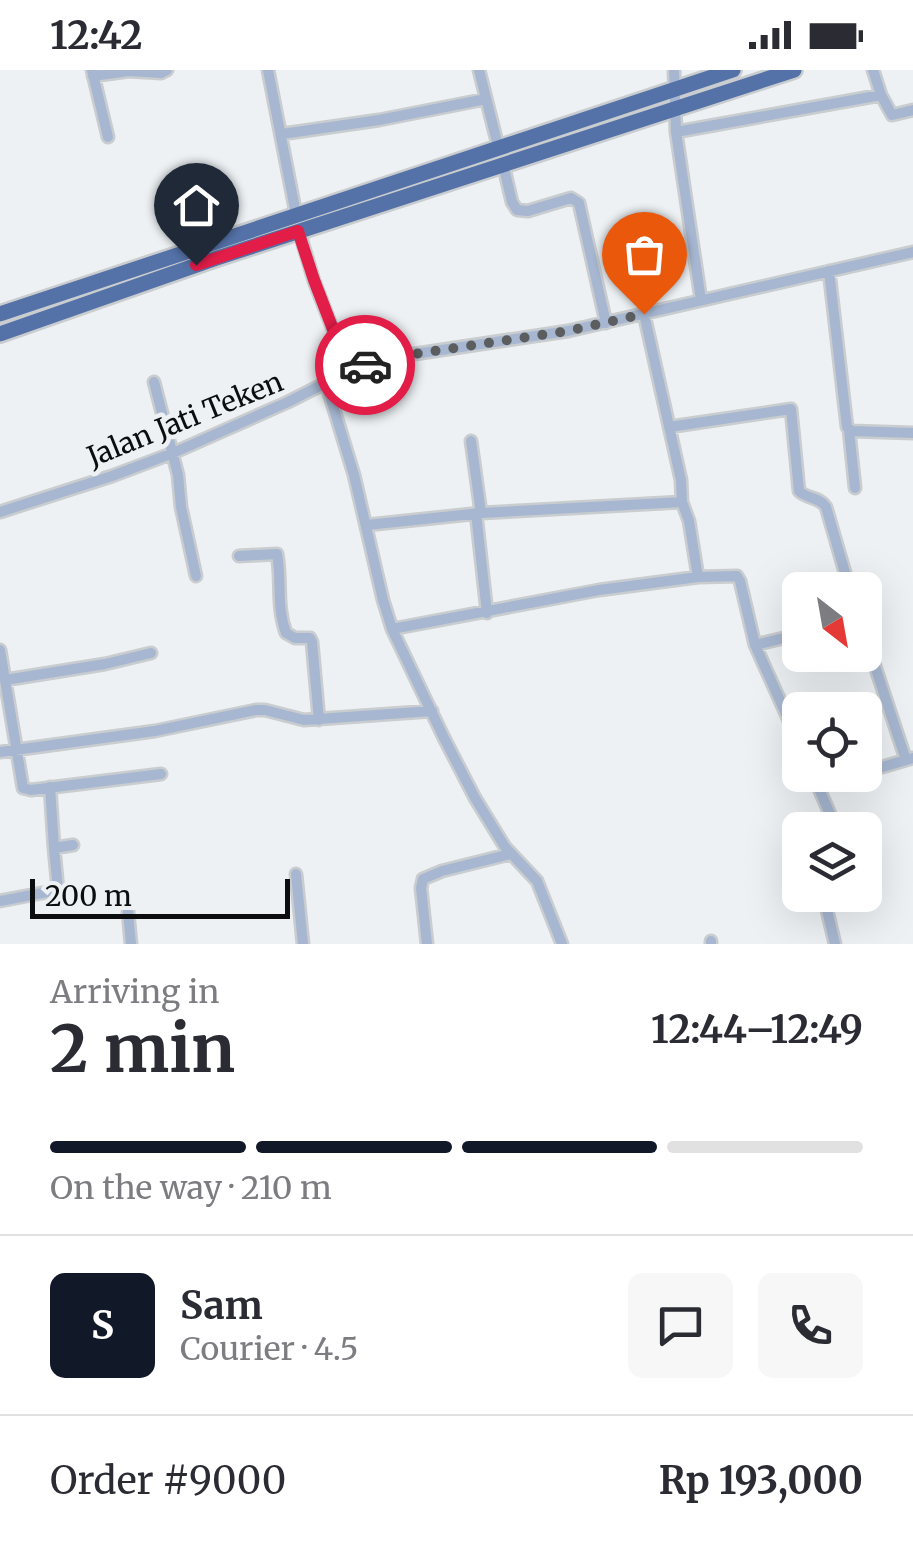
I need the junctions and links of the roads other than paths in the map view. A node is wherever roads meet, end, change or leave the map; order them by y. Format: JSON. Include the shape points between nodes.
{"nodes":[{"id":1,"x":167,"y":70,"type":"edge"},
{"id":2,"x":268,"y":70,"type":"edge"},
{"id":3,"x":479,"y":70,"type":"edge"},
{"id":4,"x":674,"y":70,"type":"edge"},
{"id":5,"x":733,"y":70,"type":"edge"},
{"id":6,"x":794,"y":70,"type":"edge"},
{"id":7,"x":873,"y":70,"type":"edge"},
{"id":8,"x":92,"y":73,"type":"edge"},
{"id":9,"x":675,"y":88,"type":"junction"},
{"id":10,"x":881,"y":95,"type":"junction"},
{"id":11,"x":486,"y":99,"type":"junction"},
{"id":12,"x":675,"y":108,"type":"junction"},
{"id":13,"x":913,"y":110,"type":"edge"},
{"id":14,"x":676,"y":132,"type":"junction"},
{"id":15,"x":282,"y":134,"type":"junction"},
{"id":16,"x":108,"y":138,"type":"dead end"},
{"id":17,"x":498,"y":146,"type":"junction"},
{"id":18,"x":502,"y":164,"type":"junction"},
{"id":19,"x":302,"y":224,"type":"junction"},
{"id":20,"x":913,"y":252,"type":"edge"},
{"id":21,"x":196,"y":265,"type":"junction"},
{"id":22,"x":829,"y":271,"type":"junction"},
{"id":23,"x":71,"y":290,"type":"junction"},
{"id":24,"x":701,"y":300,"type":"junction"},
{"id":25,"x":0,"y":314,"type":"edge"},
{"id":26,"x":644,"y":314,"type":"junction"},
{"id":27,"x":606,"y":322,"type":"junction"},
{"id":28,"x":0,"y":334,"type":"edge"},
{"id":29,"x":349,"y":371,"type":"junction"},
{"id":30,"x":154,"y":382,"type":"dead end"},
{"id":31,"x":326,"y":382,"type":"junction"},
{"id":32,"x":670,"y":427,"type":"junction"},
{"id":33,"x":849,"y":430,"type":"junction"},
{"id":34,"x":913,"y":433,"type":"edge"},
{"id":35,"x":472,"y":441,"type":"dead end"},
{"id":36,"x":172,"y":453,"type":"junction"},
{"id":37,"x":855,"y":488,"type":"dead end"},
{"id":38,"x":682,"y":502,"type":"junction"},
{"id":39,"x":0,"y":512,"type":"edge"},
{"id":40,"x":478,"y":513,"type":"junction"},
{"id":41,"x":367,"y":525,"type":"junction"},
{"id":42,"x":239,"y":556,"type":"dead end"},
{"id":43,"x":845,"y":572,"type":"edge"},
{"id":44,"x":196,"y":576,"type":"dead end"},
{"id":45,"x":698,"y":577,"type":"junction"},
{"id":46,"x":487,"y":612,"type":"junction"},
{"id":47,"x":392,"y":630,"type":"junction"},
{"id":48,"x":782,"y":638,"type":"edge"},
{"id":49,"x":756,"y":645,"type":"junction"},
{"id":50,"x":0,"y":650,"type":"edge"},
{"id":51,"x":151,"y":653,"type":"dead end"},
{"id":52,"x":878,"y":672,"type":"edge"},
{"id":53,"x":5,"y":680,"type":"junction"},
{"id":54,"x":782,"y":704,"type":"edge"},
{"id":55,"x":432,"y":711,"type":"junction"},
{"id":56,"x":320,"y":720,"type":"junction"},
{"id":57,"x":16,"y":749,"type":"junction"},
{"id":58,"x":0,"y":752,"type":"edge"},
{"id":59,"x":909,"y":759,"type":"edge"},
{"id":60,"x":882,"y":767,"type":"edge"},
{"id":61,"x":161,"y":774,"type":"dead end"},
{"id":62,"x":50,"y":788,"type":"junction"},
{"id":63,"x":73,"y":845,"type":"dead end"},
{"id":64,"x":54,"y":848,"type":"junction"},
{"id":65,"x":510,"y":854,"type":"junction"},
{"id":66,"x":296,"y":874,"type":"dead end"},
{"id":67,"x":0,"y":901,"type":"edge"},
{"id":68,"x":128,"y":912,"type":"dead end"},
{"id":69,"x":827,"y":912,"type":"edge"},
{"id":70,"x":132,"y":944,"type":"edge"},
{"id":71,"x":302,"y":944,"type":"edge"},
{"id":72,"x":427,"y":944,"type":"edge"},
{"id":73,"x":562,"y":944,"type":"edge"},
{"id":74,"x":835,"y":944,"type":"edge"}],
"edges":[{"from":1,"to":8,"type":"street"},
{"from":2,"to":15,"type":"street"},
{"from":3,"to":11,"type":"street"},
{"from":4,"to":9,"type":"street"},
{"from":5,"to":9,"type":"highway"},
{"from":6,"to":12,"type":"highway"},
{"from":7,"to":10,"type":"street"},
{"from":8,"to":16,"type":"street"},
{"from":9,"to":12,"type":"street"},
{"from":9,"to":17,"type":"highway"},
{"from":10,"to":13,"type":"street","via":[[892,114]]},
{"from":10,"to":14,"type":"street"},
{"from":11,"to":15,"type":"street"},
{"from":11,"to":17,"type":"street"},
{"from":12,"to":14,"type":"street"},
{"from":12,"to":18,"type":"highway"},
{"from":14,"to":24,"type":"street"},
{"from":15,"to":19,"type":"street"},
{"from":17,"to":19,"type":"highway"},
{"from":18,"to":19,"type":"highway"},
{"from":18,"to":27,"type":"street","via":[[516,210],[570,198],[579,203]]},
{"from":19,"to":21,"type":"highway"},
{"from":19,"to":23,"type":"highway","via":[[210,243]]},
{"from":19,"to":29,"type":"street","via":[[314,280]]},
{"from":20,"to":22,"type":"street","name":"Jalan Jati Teken"},
{"from":21,"to":23,"type":"highway","via":[[198,254],[192,254]]},
{"from":21,"to":28,"type":"highway"},
{"from":22,"to":24,"type":"street","name":"Jalan Jati Teken"},
{"from":22,"to":33,"type":"street"},
{"from":23,"to":25,"type":"highway"},
{"from":24,"to":26,"type":"street","name":"Jalan Jati Teken"},
{"from":26,"to":27,"type":"street","name":"Jalan Jati Teken"},
{"from":26,"to":32,"type":"street"},
{"from":27,"to":29,"type":"street","name":"Jalan Jati Teken"},
{"from":29,"to":31,"type":"street","name":"Jalan Jati Teken"},
{"from":30,"to":36,"type":"street"},
{"from":31,"to":36,"type":"street","name":"Jalan Jati Teken"},
{"from":31,"to":41,"type":"street"},
{"from":32,"to":38,"type":"street"},
{"from":32,"to":43,"type":"street","via":[[792,409],[799,490],[826,507]]},
{"from":33,"to":34,"type":"street"},
{"from":33,"to":37,"type":"street"},
{"from":35,"to":40,"type":"street"},
{"from":36,"to":39,"type":"street","name":"Jalan Jati Teken"},
{"from":36,"to":44,"type":"street"},
{"from":38,"to":40,"type":"street"},
{"from":38,"to":45,"type":"street"},
{"from":40,"to":41,"type":"street"},
{"from":40,"to":46,"type":"street"},
{"from":41,"to":47,"type":"street"},
{"from":42,"to":56,"type":"street","via":[[277,554],[286,633],[312,642]]},
{"from":45,"to":46,"type":"street"},
{"from":45,"to":49,"type":"street","via":[[738,577]]},
{"from":46,"to":47,"type":"street"},
{"from":47,"to":55,"type":"street"},
{"from":48,"to":49,"type":"street"},
{"from":49,"to":54,"type":"street"},
{"from":50,"to":53,"type":"street"},
{"from":51,"to":53,"type":"street"},
{"from":52,"to":59,"type":"street"},
{"from":53,"to":57,"type":"street"},
{"from":55,"to":56,"type":"street"},
{"from":55,"to":65,"type":"street"},
{"from":56,"to":57,"type":"street","via":[[256,710]]},
{"from":57,"to":58,"type":"street"},
{"from":57,"to":62,"type":"street","via":[[22,788]]},
{"from":59,"to":60,"type":"street"},
{"from":61,"to":62,"type":"street"},
{"from":62,"to":64,"type":"street"},
{"from":63,"to":64,"type":"street"},
{"from":64,"to":67,"type":"street","via":[[58,890]]},
{"from":65,"to":72,"type":"street","via":[[423,879]]},
{"from":65,"to":73,"type":"street","via":[[537,880]]},
{"from":66,"to":71,"type":"street"},
{"from":68,"to":70,"type":"street"},
{"from":69,"to":74,"type":"street"}]}
